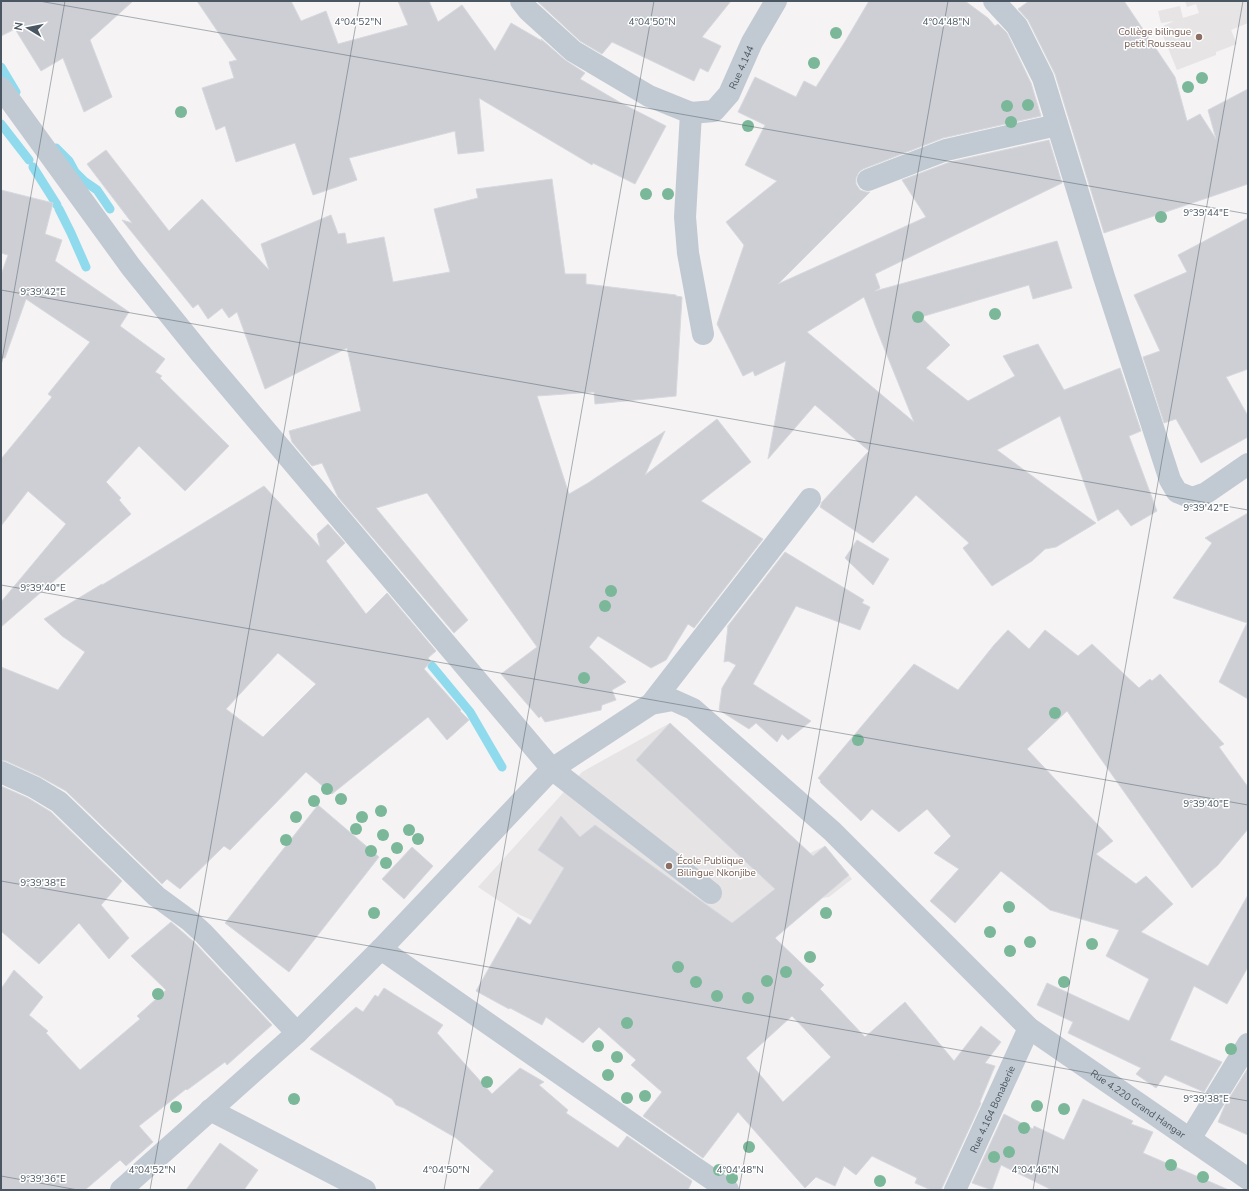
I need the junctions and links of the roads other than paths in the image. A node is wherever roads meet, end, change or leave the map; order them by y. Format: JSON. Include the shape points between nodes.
{"nodes":[{"id":1,"x":521,"y":1,"type":"edge"},
{"id":2,"x":776,"y":1,"type":"edge"},
{"id":3,"x":994,"y":1,"type":"edge"},
{"id":4,"x":1,"y":88,"type":"edge"},
{"id":5,"x":691,"y":114,"type":"junction"},
{"id":6,"x":1057,"y":125,"type":"junction"},
{"id":7,"x":868,"y":180,"type":"dead end"},
{"id":8,"x":703,"y":334,"type":"dead end"},
{"id":9,"x":1248,"y":464,"type":"edge"},
{"id":10,"x":810,"y":499,"type":"dead end"},
{"id":11,"x":651,"y":704,"type":"junction"},
{"id":12,"x":552,"y":769,"type":"junction"},
{"id":13,"x":1,"y":772,"type":"edge"},
{"id":14,"x":711,"y":893,"type":"dead end"},
{"id":15,"x":380,"y":949,"type":"junction"},
{"id":16,"x":1029,"y":1028,"type":"junction"},
{"id":17,"x":297,"y":1034,"type":"junction"},
{"id":18,"x":1248,"y":1044,"type":"edge"},
{"id":19,"x":210,"y":1110,"type":"junction"},
{"id":20,"x":1190,"y":1139,"type":"junction"},
{"id":21,"x":1248,"y":1179,"type":"edge"},
{"id":22,"x":121,"y":1190,"type":"edge"},
{"id":23,"x":365,"y":1190,"type":"edge"},
{"id":24,"x":728,"y":1190,"type":"edge"},
{"id":25,"x":955,"y":1190,"type":"edge"}],
"edges":[{"from":1,"to":5,"type":"street","via":[[573,51],[649,96]]},
{"from":2,"to":5,"type":"street","name":"Rue 4.144","via":[[752,42],[730,94],[714,111]]},
{"from":3,"to":6,"type":"street","via":[[1017,26],[1043,78]]},
{"from":4,"to":12,"type":"street","via":[[130,267]]},
{"from":5,"to":8,"type":"street","via":[[685,217],[688,253]]},
{"from":6,"to":7,"type":"street","via":[[946,150]]},
{"from":6,"to":9,"type":"street","via":[[1170,480],[1177,492],[1192,498],[1206,493]]},
{"from":10,"to":11,"type":"street"},
{"from":11,"to":12,"type":"street"},
{"from":11,"to":16,"type":"street","name":"Rue 4.220 Grand Hangar","via":[[673,700],[692,709],[832,831]]},
{"from":12,"to":14,"type":"street"},
{"from":12,"to":15,"type":"street"},
{"from":13,"to":17,"type":"street","via":[[34,786],[59,802],[156,896],[203,933]]},
{"from":15,"to":17,"type":"street"},
{"from":15,"to":24,"type":"street"},
{"from":16,"to":20,"type":"street","name":"Rue 4.220 Grand Hangar"},
{"from":16,"to":25,"type":"street","name":"Rue 4.164 Bonaberie"},
{"from":17,"to":19,"type":"street"},
{"from":18,"to":20,"type":"street"},
{"from":19,"to":22,"type":"street"},
{"from":19,"to":23,"type":"street"},
{"from":20,"to":21,"type":"street","name":"Rue 4.220 Grand Hangar"}]}
